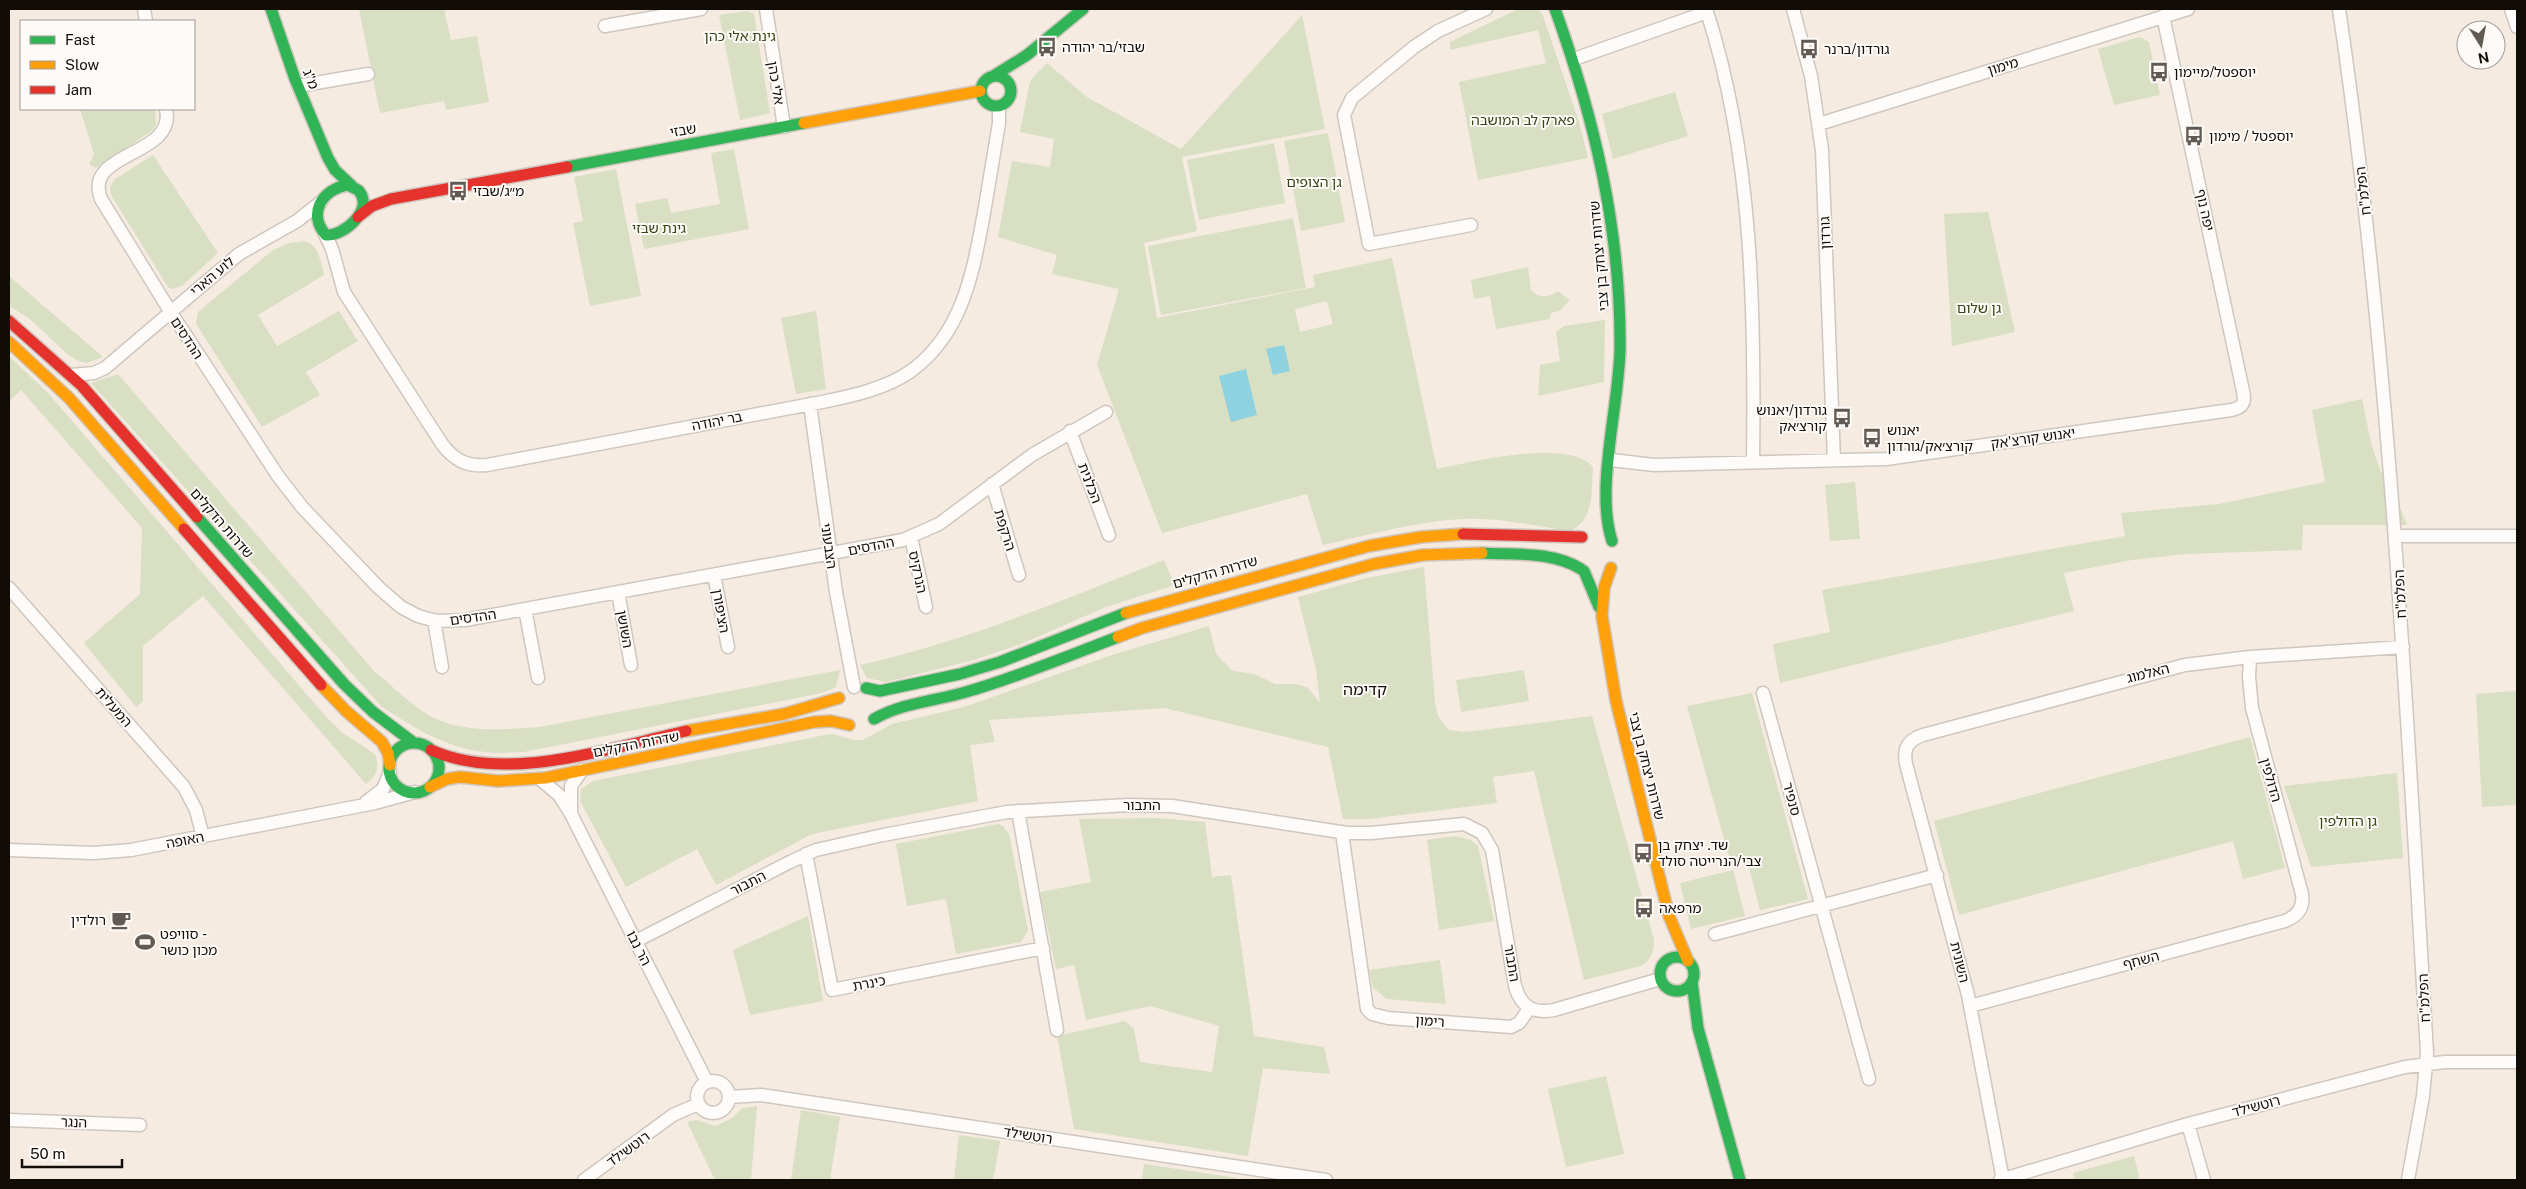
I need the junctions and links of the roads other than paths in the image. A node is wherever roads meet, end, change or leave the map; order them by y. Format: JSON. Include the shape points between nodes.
{"nodes":[{"id":1,"x":270,"y":9,"type":"edge"},
{"id":2,"x":700,"y":9,"type":"edge"},
{"id":3,"x":766,"y":9,"type":"edge"},
{"id":4,"x":1082,"y":9,"type":"edge"},
{"id":5,"x":1486,"y":9,"type":"edge"},
{"id":6,"x":1555,"y":9,"type":"edge"},
{"id":7,"x":1793,"y":9,"type":"edge"},
{"id":8,"x":2188,"y":9,"type":"edge"},
{"id":9,"x":2339,"y":9,"type":"edge"},
{"id":10,"x":2510,"y":9,"type":"edge"},
{"id":11,"x":2163,"y":16,"type":"junction"},
{"id":12,"x":605,"y":26,"type":"dead end"},
{"id":13,"x":2517,"y":27,"type":"edge"},
{"id":14,"x":1027,"y":55,"type":"junction"},
{"id":15,"x":1574,"y":59,"type":"junction"},
{"id":16,"x":368,"y":74,"type":"dead end"},
{"id":17,"x":995,"y":75,"type":"junction"},
{"id":18,"x":298,"y":86,"type":"junction"},
{"id":19,"x":1011,"y":90,"type":"junction"},
{"id":20,"x":980,"y":91,"type":"junction"},
{"id":21,"x":999,"y":106,"type":"junction"},
{"id":22,"x":166,"y":110,"type":"edge"},
{"id":23,"x":1819,"y":124,"type":"junction"},
{"id":24,"x":784,"y":127,"type":"junction"},
{"id":25,"x":328,"y":158,"type":"junction"},
{"id":26,"x":354,"y":188,"type":"junction"},
{"id":27,"x":325,"y":197,"type":"junction"},
{"id":28,"x":391,"y":199,"type":"junction"},
{"id":29,"x":358,"y":216,"type":"junction"},
{"id":30,"x":1470,"y":225,"type":"dead end"},
{"id":31,"x":284,"y":227,"type":"junction"},
{"id":32,"x":348,"y":230,"type":"junction"},
{"id":33,"x":324,"y":233,"type":"junction"},
{"id":34,"x":338,"y":271,"type":"junction"},
{"id":35,"x":170,"y":311,"type":"junction"},
{"id":36,"x":9,"y":321,"type":"edge"},
{"id":37,"x":9,"y":342,"type":"edge"},
{"id":38,"x":71,"y":376,"type":"junction"},
{"id":39,"x":2243,"y":403,"type":"joint"},
{"id":40,"x":810,"y":404,"type":"junction"},
{"id":41,"x":1106,"y":412,"type":"dead end"},
{"id":42,"x":1070,"y":431,"type":"junction"},
{"id":43,"x":1611,"y":460,"type":"junction"},
{"id":44,"x":1834,"y":460,"type":"junction"},
{"id":45,"x":1753,"y":462,"type":"junction"},
{"id":46,"x":992,"y":484,"type":"junction"},
{"id":47,"x":1606,"y":508,"type":"junction"},
{"id":48,"x":1592,"y":532,"type":"junction"},
{"id":49,"x":1109,"y":535,"type":"dead end"},
{"id":50,"x":2396,"y":536,"type":"junction"},
{"id":51,"x":2517,"y":536,"type":"edge"},
{"id":52,"x":911,"y":537,"type":"junction"},
{"id":53,"x":1612,"y":541,"type":"junction"},
{"id":54,"x":830,"y":553,"type":"junction"},
{"id":55,"x":1611,"y":568,"type":"junction"},
{"id":56,"x":1582,"y":570,"type":"junction"},
{"id":57,"x":714,"y":574,"type":"junction"},
{"id":58,"x":1019,"y":575,"type":"dead end"},
{"id":59,"x":9,"y":588,"type":"edge"},
{"id":60,"x":618,"y":592,"type":"junction"},
{"id":61,"x":926,"y":607,"type":"dead end"},
{"id":62,"x":525,"y":609,"type":"junction"},
{"id":63,"x":434,"y":620,"type":"junction"},
{"id":64,"x":1602,"y":621,"type":"junction"},
{"id":65,"x":728,"y":647,"type":"dead end"},
{"id":66,"x":2403,"y":647,"type":"junction"},
{"id":67,"x":2250,"y":657,"type":"junction"},
{"id":68,"x":631,"y":665,"type":"dead end"},
{"id":69,"x":442,"y":666,"type":"dead end"},
{"id":70,"x":538,"y":678,"type":"dead end"},
{"id":71,"x":860,"y":687,"type":"junction"},
{"id":72,"x":1763,"y":692,"type":"dead end"},
{"id":73,"x":839,"y":698,"type":"junction"},
{"id":74,"x":866,"y":723,"type":"junction"},
{"id":75,"x":849,"y":725,"type":"junction"},
{"id":76,"x":414,"y":743,"type":"junction"},
{"id":77,"x":1905,"y":748,"type":"joint"},
{"id":78,"x":431,"y":750,"type":"junction"},
{"id":79,"x":390,"y":769,"type":"junction"},
{"id":80,"x":582,"y":770,"type":"junction"},
{"id":81,"x":540,"y":779,"type":"junction"},
{"id":82,"x":430,"y":787,"type":"junction"},
{"id":83,"x":415,"y":792,"type":"junction"},
{"id":84,"x":359,"y":805,"type":"junction"},
{"id":85,"x":1018,"y":811,"type":"junction"},
{"id":86,"x":572,"y":814,"type":"junction"},
{"id":87,"x":1342,"y":833,"type":"junction"},
{"id":88,"x":203,"y":837,"type":"junction"},
{"id":89,"x":9,"y":850,"type":"edge"},
{"id":90,"x":806,"y":854,"type":"junction"},
{"id":91,"x":1937,"y":875,"type":"junction"},
{"id":92,"x":2303,"y":902,"type":"joint"},
{"id":93,"x":1822,"y":906,"type":"junction"},
{"id":94,"x":1669,"y":916,"type":"junction"},
{"id":95,"x":1715,"y":934,"type":"dead end"},
{"id":96,"x":636,"y":941,"type":"junction"},
{"id":97,"x":1043,"y":948,"type":"junction"},
{"id":98,"x":1688,"y":962,"type":"junction"},
{"id":99,"x":1663,"y":964,"type":"junction"},
{"id":100,"x":1660,"y":979,"type":"junction"},
{"id":101,"x":1692,"y":982,"type":"junction"},
{"id":102,"x":1670,"y":989,"type":"junction"},
{"id":103,"x":1970,"y":1006,"type":"junction"},
{"id":104,"x":1529,"y":1009,"type":"junction"},
{"id":105,"x":1698,"y":1028,"type":"junction"},
{"id":106,"x":1057,"y":1030,"type":"dead end"},
{"id":107,"x":2517,"y":1062,"type":"edge"},
{"id":108,"x":2426,"y":1064,"type":"junction"},
{"id":109,"x":1870,"y":1080,"type":"dead end"},
{"id":110,"x":707,"y":1082,"type":"junction"},
{"id":111,"x":729,"y":1096,"type":"junction"},
{"id":112,"x":698,"y":1104,"type":"junction"},
{"id":113,"x":9,"y":1120,"type":"edge"},
{"id":114,"x":2188,"y":1124,"type":"junction"},
{"id":115,"x":140,"y":1125,"type":"dead end"},
{"id":116,"x":584,"y":1180,"type":"edge"},
{"id":117,"x":1326,"y":1180,"type":"edge"},
{"id":118,"x":1738,"y":1180,"type":"edge"},
{"id":119,"x":2002,"y":1180,"type":"edge"},
{"id":120,"x":2204,"y":1180,"type":"edge"},
{"id":121,"x":2408,"y":1180,"type":"edge"}],
"edges":[{"from":1,"to":18,"type":"street","name":"מ\"ג"},
{"from":2,"to":12,"type":"street"},
{"from":3,"to":24,"type":"street","name":"אלי כהן"},
{"from":4,"to":14,"type":"street"},
{"from":5,"to":30,"type":"street","via":[[1438,31],[1414,47],[1352,98],[1344,115],[1369,244]]},
{"from":6,"to":15,"type":"street","name":"שדרות יצחק בן צבי"},
{"from":7,"to":23,"type":"street","name":"גורדון","via":[[1811,76]]},
{"from":8,"to":11,"type":"street","name":"מימון"},
{"from":9,"to":50,"type":"street","name":"הפלמ\"ח","via":[[2378,320]]},
{"from":10,"to":13,"type":"street"},
{"from":11,"to":23,"type":"street","name":"מימון"},
{"from":11,"to":39,"type":"street","name":"יפה נוף","via":[[2244,391]]},
{"from":14,"to":17,"type":"street"},
{"from":14,"to":19,"type":"street","via":[[1014,76]]},
{"from":15,"to":43,"type":"street","name":"שדרות יצחק בן צבי","via":[[1603,164],[1616,247],[1620,352]]},
{"from":15,"to":45,"type":"street","via":[[1707,12],[1726,78],[1742,170],[1752,329]]},
{"from":16,"to":18,"type":"street"},
{"from":17,"to":19,"type":"street","via":[[1008,81]]},
{"from":17,"to":20,"type":"street","via":[[984,80]]},
{"from":18,"to":25,"type":"street","name":"מ\"ג"},
{"from":19,"to":21,"type":"street","via":[[1007,101]]},
{"from":20,"to":21,"type":"street","via":[[985,102]]},
{"from":20,"to":24,"type":"street","name":"שבזי"},
{"from":21,"to":40,"type":"street","name":"בר יהודה","via":[[999,123],[977,253],[964,299],[952,325],[926,358],[891,382],[847,397]]},
{"from":22,"to":35,"type":"street","name":"ההדסים","via":[[167,124],[162,134],[107,169],[98,187],[104,204]]},
{"from":23,"to":44,"type":"street","name":"גורדון"},
{"from":24,"to":28,"type":"street","name":"שבזי"},
{"from":25,"to":26,"type":"street","name":"מ\"ג","via":[[335,170]]},
{"from":25,"to":27,"type":"street","name":"מ\"ג","via":[[330,180]]},
{"from":26,"to":27,"type":"street","via":[[341,186]]},
{"from":26,"to":28,"type":"street","name":"שבזי"},
{"from":26,"to":29,"type":"street","via":[[361,201]]},
{"from":27,"to":31,"type":"street","name":"לוע הארי","via":[[305,216]]},
{"from":27,"to":33,"type":"street","via":[[317,216]]},
{"from":28,"to":29,"type":"street","name":"שבזי"},
{"from":29,"to":32,"type":"street"},
{"from":31,"to":33,"type":"street","via":[[304,226]]},
{"from":31,"to":35,"type":"street","name":"לוע הארי","via":[[243,251]]},
{"from":32,"to":33,"type":"street","via":[[334,236]]},
{"from":32,"to":34,"type":"street","name":"בר יהודה","via":[[339,248]]},
{"from":33,"to":34,"type":"street","name":"בר יהודה"},
{"from":34,"to":40,"type":"street","name":"בר יהודה","via":[[344,292],[442,444],[455,458],[469,464],[487,465]]},
{"from":35,"to":38,"type":"street","name":"לוע הארי","via":[[106,368]]},
{"from":35,"to":63,"type":"street","name":"ההדסים","via":[[296,500],[385,594],[409,612]]},
{"from":36,"to":38,"type":"street","name":"שדרות הדקלים"},
{"from":37,"to":79,"type":"street","via":[[69,398],[312,675],[382,742],[388,753]]},
{"from":38,"to":76,"type":"street","name":"שדרות הדקלים","via":[[337,677],[373,712]]},
{"from":39,"to":44,"type":"street","name":"יאנוש קורצ'אק","via":[[2231,410],[1900,457]]},
{"from":40,"to":54,"type":"street","name":"הצבעוני"},
{"from":41,"to":42,"type":"street","name":"ההדסים"},
{"from":42,"to":46,"type":"street","name":"ההדסים"},
{"from":42,"to":49,"type":"street","name":"הכלנית"},
{"from":43,"to":45,"type":"street","name":"יאנוש קורצ'אק","via":[[1654,465]]},
{"from":43,"to":47,"type":"street","name":"שדרות יצחק בן צבי"},
{"from":44,"to":45,"type":"street","name":"יאנוש קורצ'אק"},
{"from":46,"to":52,"type":"street","name":"ההדסים","via":[[939,524]]},
{"from":46,"to":58,"type":"street","name":"הרקפת"},
{"from":47,"to":48,"type":"street","name":"שדרות יצחק בן צבי"},
{"from":47,"to":53,"type":"street","name":"שדרות יצחק בן צבי","via":[[1606,523]]},
{"from":48,"to":53,"type":"street"},
{"from":48,"to":56,"type":"street","via":[[1575,549],[1576,561]]},
{"from":48,"to":71,"type":"street","name":"שדרות הדקלים","via":[[1554,538],[1452,534],[1370,546],[1124,614],[960,674],[885,690]]},
{"from":50,"to":51,"type":"street"},
{"from":50,"to":66,"type":"street","name":"הפלמ\"ח"},
{"from":52,"to":54,"type":"street","name":"ההדסים"},
{"from":52,"to":61,"type":"street","name":"הנרקיס"},
{"from":53,"to":55,"type":"street","via":[[1616,555]]},
{"from":54,"to":57,"type":"street","name":"ההדסים"},
{"from":54,"to":71,"type":"street","name":"הצבעוני"},
{"from":55,"to":56,"type":"street","via":[[1596,575]]},
{"from":55,"to":64,"type":"street","name":"שדרות יצחק בן צבי","via":[[1604,588]]},
{"from":56,"to":64,"type":"street","name":"שדרות יצחק בן צבי","via":[[1594,592]]},
{"from":56,"to":74,"type":"street","name":"שדרות הדקלים","via":[[1571,562],[1556,558],[1490,553],[1440,554],[1390,561],[1154,625],[1006,680],[890,710]]},
{"from":57,"to":60,"type":"street","name":"ההדסים"},
{"from":57,"to":65,"type":"street","name":"הציפורן"},
{"from":59,"to":88,"type":"street","name":"המעלית","via":[[184,786],[196,810]]},
{"from":60,"to":62,"type":"street","name":"ההדסים"},
{"from":60,"to":68,"type":"street","name":"השושן"},
{"from":62,"to":63,"type":"street","name":"ההדסים","via":[[455,622]]},
{"from":62,"to":70,"type":"street"},
{"from":63,"to":69,"type":"street"},
{"from":64,"to":94,"type":"street","name":"שדרות יצחק בן צבי","via":[[1624,740]]},
{"from":66,"to":67,"type":"street","name":"האלמוג"},
{"from":66,"to":108,"type":"street","name":"הפלמ\"ח"},
{"from":67,"to":77,"type":"street","name":"האלמוג","via":[[2150,672],[1923,734],[1911,740]]},
{"from":67,"to":92,"type":"street","name":"הדולפין","via":[[2254,716]]},
{"from":71,"to":73,"type":"street","name":"שדרות הדקלים","via":[[845,691]]},
{"from":71,"to":74,"type":"street","via":[[874,694],[878,703],[877,712]]},
{"from":72,"to":93,"type":"street","name":"סנפיר"},
{"from":73,"to":75,"type":"street","via":[[838,714]]},
{"from":73,"to":78,"type":"street","name":"שדרות הדקלים","via":[[533,762],[484,762]]},
{"from":74,"to":75,"type":"street","name":"שדרות הדקלים"},
{"from":75,"to":80,"type":"street","name":"שדרות הדקלים","via":[[814,722]]},
{"from":76,"to":78,"type":"street"},
{"from":76,"to":79,"type":"street","via":[[399,748]]},
{"from":77,"to":91,"type":"street","name":"השונית","via":[[1906,764]]},
{"from":78,"to":82,"type":"street","via":[[439,767],[437,778]]},
{"from":79,"to":83,"type":"street","via":[[401,788]]},
{"from":79,"to":84,"type":"street","name":"האופה","via":[[389,779],[380,792]]},
{"from":80,"to":81,"type":"street","name":"שדרות הדקלים"},
{"from":80,"to":86,"type":"street","name":"הר נבו","via":[[570,791]]},
{"from":81,"to":82,"type":"street","name":"שדרות הדקלים","via":[[498,781],[460,777]]},
{"from":81,"to":86,"type":"street","name":"הר נבו","via":[[559,795]]},
{"from":82,"to":83,"type":"street"},
{"from":83,"to":84,"type":"street","name":"האופה"},
{"from":84,"to":88,"type":"street","name":"האופה"},
{"from":85,"to":87,"type":"street","name":"התבור","via":[[1172,806]]},
{"from":85,"to":90,"type":"street","name":"התבור","via":[[837,844]]},
{"from":85,"to":97,"type":"street"},
{"from":86,"to":96,"type":"street","name":"הר נבו"},
{"from":87,"to":104,"type":"street","name":"התבור","via":[[1456,824],[1471,826],[1482,833],[1494,857],[1517,993]]},
{"from":87,"to":104,"type":"street","name":"רימון","via":[[1367,1009],[1372,1014],[1511,1027],[1519,1023]]},
{"from":88,"to":89,"type":"street","name":"האופה","via":[[102,853]]},
{"from":90,"to":96,"type":"street","name":"התבור"},
{"from":90,"to":97,"type":"street","name":"כינרת","via":[[832,990]]},
{"from":91,"to":93,"type":"street"},
{"from":91,"to":103,"type":"street","name":"השונית"},
{"from":92,"to":103,"type":"street","name":"השחף","via":[[2299,912],[2285,920]]},
{"from":93,"to":95,"type":"street"},
{"from":93,"to":109,"type":"street","name":"סנפיר"},
{"from":94,"to":98,"type":"street","name":"שדרות יצחק בן צבי"},
{"from":94,"to":99,"type":"street","name":"שדרות יצחק בן צבי"},
{"from":96,"to":110,"type":"street","name":"הר נבו"},
{"from":97,"to":106,"type":"street"},
{"from":98,"to":99,"type":"street","via":[[1674,957]]},
{"from":98,"to":101,"type":"street","via":[[1694,971]]},
{"from":99,"to":100,"type":"street"},
{"from":100,"to":102,"type":"street"},
{"from":100,"to":104,"type":"street","via":[[1554,1010]]},
{"from":101,"to":102,"type":"street","via":[[1683,990]]},
{"from":101,"to":105,"type":"street"},
{"from":102,"to":105,"type":"street","via":[[1684,1004]]},
{"from":103,"to":119,"type":"street","name":"השונית"},
{"from":105,"to":118,"type":"street"},
{"from":107,"to":108,"type":"street","name":"רוטשילד"},
{"from":108,"to":114,"type":"street","name":"רוטשילד"},
{"from":108,"to":121,"type":"street","name":"הפלמ\"ח","via":[[2424,1096]]},
{"from":110,"to":111,"type":"street","via":[[722,1083]]},
{"from":110,"to":112,"type":"street","via":[[698,1090]]},
{"from":111,"to":112,"type":"street","via":[[725,1108],[716,1113],[706,1112]]},
{"from":111,"to":117,"type":"street","name":"רוטשילד","via":[[761,1095]]},
{"from":112,"to":116,"type":"street","name":"רוטשילד","via":[[673,1115]]},
{"from":113,"to":115,"type":"street","name":"הנגר"},
{"from":114,"to":119,"type":"street","name":"רוטשילד"},
{"from":114,"to":120,"type":"street"}]}
